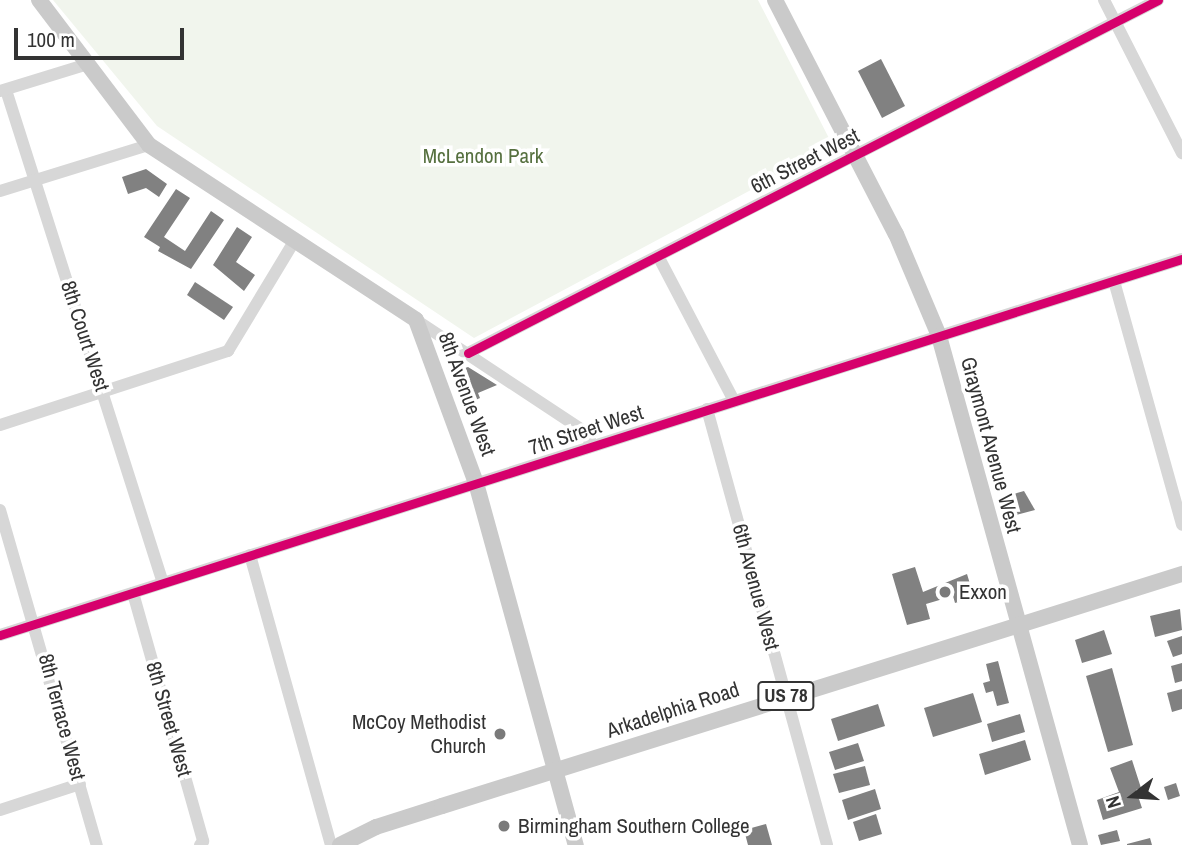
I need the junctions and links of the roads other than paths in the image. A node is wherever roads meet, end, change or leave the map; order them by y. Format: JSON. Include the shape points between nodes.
{"nodes":[{"id":1,"x":39,"y":0,"type":"edge"},
{"id":2,"x":775,"y":0,"type":"edge"},
{"id":3,"x":1104,"y":0,"type":"edge"},
{"id":4,"x":1158,"y":0,"type":"edge"},
{"id":5,"x":1115,"y":22,"type":"junction"},
{"id":6,"x":88,"y":64,"type":"junction"},
{"id":7,"x":3,"y":91,"type":"edge"},
{"id":8,"x":149,"y":145,"type":"junction"},
{"id":9,"x":1182,"y":153,"type":"edge"},
{"id":10,"x":856,"y":154,"type":"junction"},
{"id":11,"x":35,"y":180,"type":"junction"},
{"id":12,"x":0,"y":191,"type":"edge"},
{"id":13,"x":295,"y":240,"type":"junction"},
{"id":14,"x":658,"y":256,"type":"junction"},
{"id":15,"x":1182,"y":259,"type":"edge"},
{"id":16,"x":1114,"y":281,"type":"junction"},
{"id":17,"x":416,"y":320,"type":"junction"},
{"id":18,"x":939,"y":336,"type":"junction"},
{"id":19,"x":468,"y":353,"type":"junction"},
{"id":20,"x":103,"y":392,"type":"junction"},
{"id":21,"x":734,"y":401,"type":"junction"},
{"id":22,"x":708,"y":409,"type":"junction"},
{"id":23,"x":0,"y":425,"type":"edge"},
{"id":24,"x":589,"y":447,"type":"junction"},
{"id":25,"x":477,"y":483,"type":"junction"},
{"id":26,"x":0,"y":510,"type":"edge"},
{"id":27,"x":1182,"y":525,"type":"edge"},
{"id":28,"x":250,"y":555,"type":"junction"},
{"id":29,"x":1182,"y":573,"type":"edge"},
{"id":30,"x":163,"y":583,"type":"junction"},
{"id":31,"x":133,"y":593,"type":"junction"},
{"id":32,"x":36,"y":623,"type":"junction"},
{"id":33,"x":1018,"y":623,"type":"junction"},
{"id":34,"x":0,"y":635,"type":"edge"},
{"id":35,"x":786,"y":696,"type":"junction"},
{"id":36,"x":555,"y":769,"type":"junction"},
{"id":37,"x":80,"y":784,"type":"junction"},
{"id":38,"x":0,"y":810,"type":"edge"},
{"id":39,"x":97,"y":845,"type":"edge"},
{"id":40,"x":200,"y":845,"type":"edge"},
{"id":41,"x":331,"y":845,"type":"edge"},
{"id":42,"x":340,"y":845,"type":"edge"},
{"id":43,"x":576,"y":845,"type":"edge"},
{"id":44,"x":827,"y":845,"type":"edge"},
{"id":45,"x":1080,"y":845,"type":"edge"}],
"edges":[{"from":1,"to":6,"type":"main road","name":"8th Avenue West"},
{"from":2,"to":10,"type":"main road","name":"Graymont Avenue West"},
{"from":3,"to":5,"type":"street"},
{"from":4,"to":5,"type":"street","name":"6th Street West"},
{"from":5,"to":9,"type":"street"},
{"from":5,"to":10,"type":"street","name":"6th Street West"},
{"from":6,"to":7,"type":"street"},
{"from":6,"to":8,"type":"main road","name":"8th Avenue West"},
{"from":7,"to":11,"type":"street","name":"8th Court West"},
{"from":8,"to":11,"type":"street"},
{"from":8,"to":13,"type":"main road","name":"8th Avenue West"},
{"from":10,"to":14,"type":"street","name":"6th Street West"},
{"from":10,"to":18,"type":"main road","name":"Graymont Avenue West"},
{"from":11,"to":12,"type":"street"},
{"from":11,"to":20,"type":"street","name":"8th Court West"},
{"from":13,"to":17,"type":"main road","name":"8th Avenue West"},
{"from":13,"to":20,"type":"street","via":[[229,351]]},
{"from":14,"to":19,"type":"street","name":"6th Street West"},
{"from":14,"to":21,"type":"street"},
{"from":15,"to":16,"type":"street","name":"7th Street West"},
{"from":16,"to":18,"type":"street","name":"7th Street West"},
{"from":16,"to":27,"type":"street"},
{"from":17,"to":19,"type":"street"},
{"from":17,"to":25,"type":"main road","name":"8th Avenue West"},
{"from":18,"to":21,"type":"street","name":"7th Street West"},
{"from":18,"to":33,"type":"main road","name":"Graymont Avenue West"},
{"from":19,"to":24,"type":"street","via":[[590,435]]},
{"from":20,"to":23,"type":"street"},
{"from":20,"to":30,"type":"street","name":"8th Court West"},
{"from":21,"to":22,"type":"street","name":"7th Street West"},
{"from":22,"to":24,"type":"street","name":"7th Street West"},
{"from":22,"to":35,"type":"street","name":"6th Avenue West"},
{"from":24,"to":25,"type":"street","name":"7th Street West"},
{"from":25,"to":28,"type":"street","name":"7th Street West"},
{"from":25,"to":36,"type":"main road","name":"8th Avenue West"},
{"from":26,"to":32,"type":"street","name":"8th Terrace West"},
{"from":28,"to":30,"type":"street","name":"7th Street West"},
{"from":28,"to":41,"type":"street"},
{"from":29,"to":33,"type":"main road","name":"Arkadelphia Road","number":"US 78"},
{"from":30,"to":31,"type":"street","name":"7th Street West"},
{"from":31,"to":32,"type":"street","name":"7th Street West"},
{"from":31,"to":40,"type":"street","name":"8th Street West","via":[[203,841]]},
{"from":32,"to":34,"type":"street","name":"7th Street West"},
{"from":32,"to":37,"type":"street","name":"8th Terrace West"},
{"from":33,"to":35,"type":"main road","name":"Arkadelphia Road","number":"US 78"},
{"from":33,"to":45,"type":"main road","name":"Graymont Avenue West"},
{"from":35,"to":36,"type":"main road","name":"Arkadelphia Road","number":"US 78"},
{"from":35,"to":44,"type":"street","name":"6th Avenue West"},
{"from":36,"to":42,"type":"main road","name":"Arkadelphia Road","number":"US 78","via":[[376,827]]},
{"from":36,"to":43,"type":"main road","name":"8th Avenue West"},
{"from":37,"to":38,"type":"street"},
{"from":37,"to":39,"type":"street","name":"8th Terrace West"}]}
